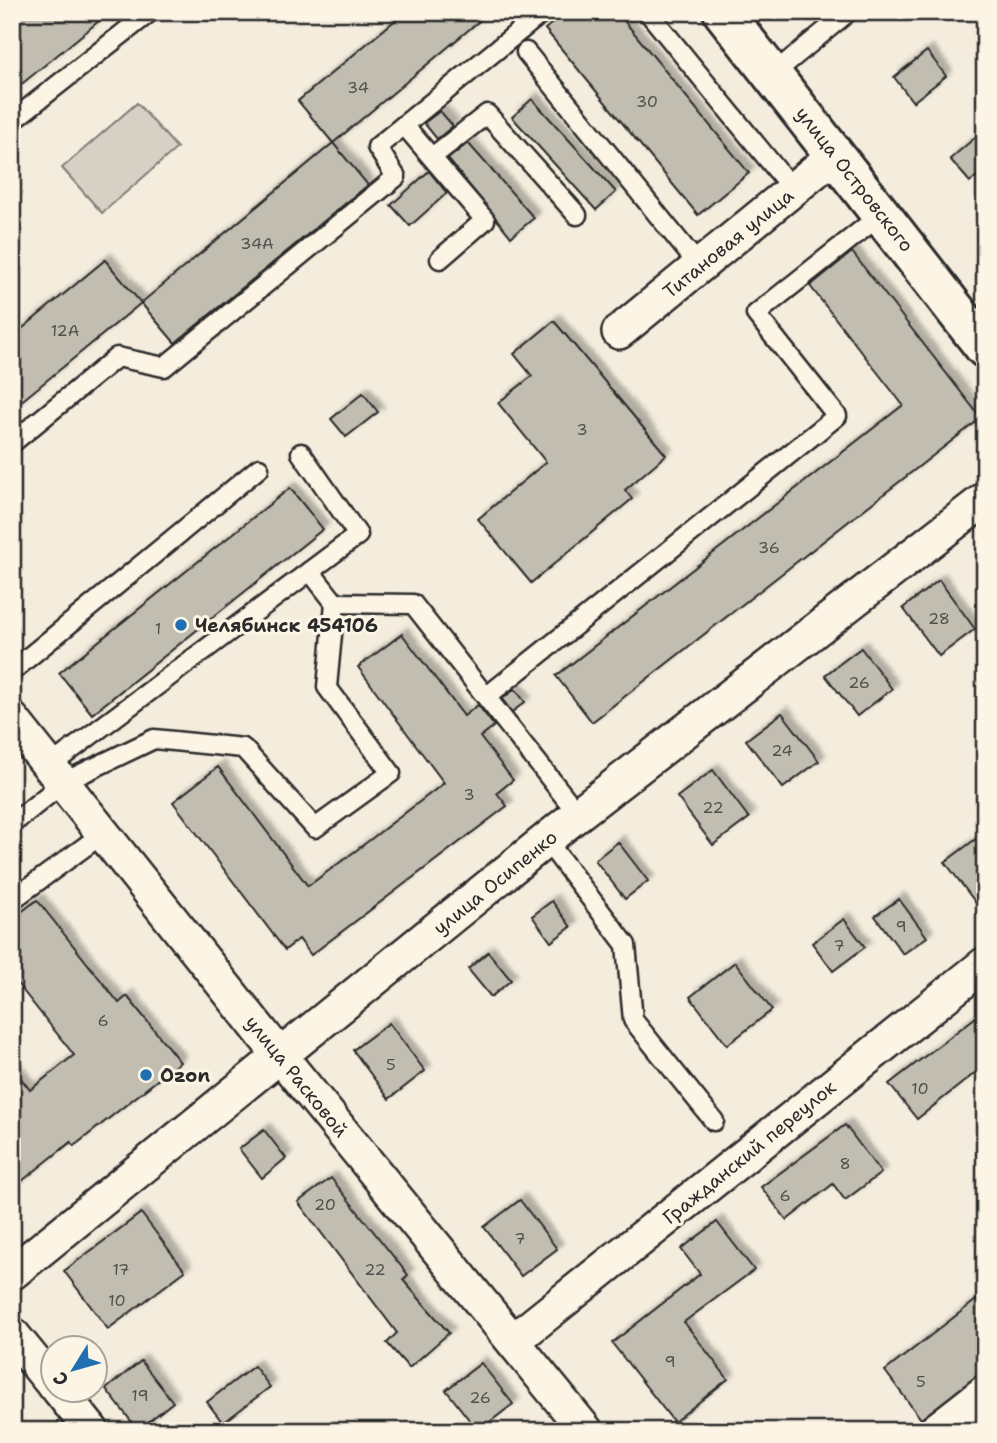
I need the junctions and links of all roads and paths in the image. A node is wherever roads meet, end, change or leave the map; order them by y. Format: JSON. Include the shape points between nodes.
{"nodes":[{"id":1,"x":150,"y":12,"type":"edge"},
{"id":2,"x":543,"y":12,"type":"edge"},
{"id":3,"x":648,"y":12,"type":"edge"},
{"id":4,"x":723,"y":12,"type":"edge"},
{"id":5,"x":848,"y":12,"type":"edge"},
{"id":6,"x":526,"y":52,"type":"dead end"},
{"id":7,"x":773,"y":75,"type":"junction"},
{"id":8,"x":12,"y":121,"type":"edge"},
{"id":9,"x":404,"y":125,"type":"junction"},
{"id":10,"x":836,"y":154,"type":"junction"},
{"id":11,"x":432,"y":157,"type":"junction"},
{"id":12,"x":793,"y":190,"type":"junction"},
{"id":13,"x":883,"y":213,"type":"junction"},
{"id":14,"x":577,"y":215,"type":"dead end"},
{"id":15,"x":440,"y":258,"type":"dead end"},
{"id":16,"x":700,"y":267,"type":"junction"},
{"id":17,"x":619,"y":332,"type":"dead end"},
{"id":18,"x":985,"y":348,"type":"edge"},
{"id":19,"x":12,"y":443,"type":"edge"},
{"id":20,"x":302,"y":453,"type":"dead end"},
{"id":21,"x":259,"y":468,"type":"dead end"},
{"id":22,"x":985,"y":499,"type":"edge"},
{"id":23,"x":310,"y":571,"type":"junction"},
{"id":24,"x":335,"y":603,"type":"junction"},
{"id":25,"x":12,"y":671,"type":"edge"},
{"id":26,"x":486,"y":697,"type":"junction"},
{"id":27,"x":12,"y":719,"type":"edge"},
{"id":28,"x":57,"y":774,"type":"junction"},
{"id":29,"x":578,"y":814,"type":"junction"},
{"id":30,"x":12,"y":824,"type":"edge"},
{"id":31,"x":105,"y":832,"type":"junction"},
{"id":32,"x":546,"y":840,"type":"junction"},
{"id":33,"x":12,"y":900,"type":"edge"},
{"id":34,"x":985,"y":964,"type":"edge"},
{"id":35,"x":281,"y":1057,"type":"junction"},
{"id":36,"x":714,"y":1121,"type":"dead end"},
{"id":37,"x":12,"y":1273,"type":"edge"},
{"id":38,"x":12,"y":1334,"type":"edge"},
{"id":39,"x":513,"y":1341,"type":"junction"},
{"id":40,"x":38,"y":1366,"type":"edge"},
{"id":41,"x":985,"y":1392,"type":"edge"},
{"id":42,"x":70,"y":1404,"type":"edge"},
{"id":43,"x":92,"y":1431,"type":"edge"},
{"id":44,"x":586,"y":1431,"type":"edge"},
{"id":45,"x":935,"y":1431,"type":"edge"}],
"edges":[{"from":1,"to":8,"type":"lane"},
{"from":2,"to":9,"type":"lane"},
{"from":3,"to":12,"type":"lane"},
{"from":4,"to":7,"type":"street","name":"улица Островского"},
{"from":5,"to":7,"type":"lane"},
{"from":6,"to":16,"type":"lane"},
{"from":7,"to":10,"type":"street","name":"улица Островского"},
{"from":9,"to":11,"type":"lane"},
{"from":9,"to":19,"type":"lane","via":[[377,147],[396,177],[164,367],[117,357]]},
{"from":10,"to":12,"type":"street","name":"Титановая улица"},
{"from":10,"to":13,"type":"street","name":"улица Островского"},
{"from":11,"to":14,"type":"lane","via":[[487,114]]},
{"from":11,"to":15,"type":"lane","via":[[485,220]]},
{"from":12,"to":16,"type":"street","name":"Титановая улица"},
{"from":13,"to":18,"type":"street","name":"улица Островского"},
{"from":13,"to":26,"type":"lane","via":[[756,314],[837,416]]},
{"from":16,"to":17,"type":"street","name":"Титановая улица"},
{"from":20,"to":23,"type":"lane","via":[[358,535]]},
{"from":21,"to":25,"type":"lane"},
{"from":22,"to":29,"type":"street","name":"улица Осипенко"},
{"from":23,"to":24,"type":"lane"},
{"from":23,"to":28,"type":"lane"},
{"from":24,"to":26,"type":"lane","via":[[413,604]]},
{"from":24,"to":28,"type":"lane","via":[[327,687],[391,773],[315,828],[243,748],[154,739]]},
{"from":26,"to":29,"type":"lane"},
{"from":27,"to":28,"type":"street","name":"улица Расковой"},
{"from":28,"to":30,"type":"lane"},
{"from":28,"to":31,"type":"street","name":"улица Расковой"},
{"from":29,"to":32,"type":"street","name":"улица Осипенко"},
{"from":31,"to":33,"type":"lane"},
{"from":31,"to":35,"type":"street","name":"улица Расковой"},
{"from":32,"to":35,"type":"street","name":"улица Осипенко"},
{"from":32,"to":36,"type":"lane","via":[[626,945],[633,1020]]},
{"from":34,"to":39,"type":"street","name":"Гражданский переулок"},
{"from":35,"to":37,"type":"street","name":"улица Осипенко"},
{"from":35,"to":39,"type":"street","name":"улица Расковой"},
{"from":38,"to":40,"type":"street"},
{"from":39,"to":44,"type":"street","name":"улица Расковой"},
{"from":41,"to":45,"type":"street"},
{"from":42,"to":43,"type":"street"}]}
